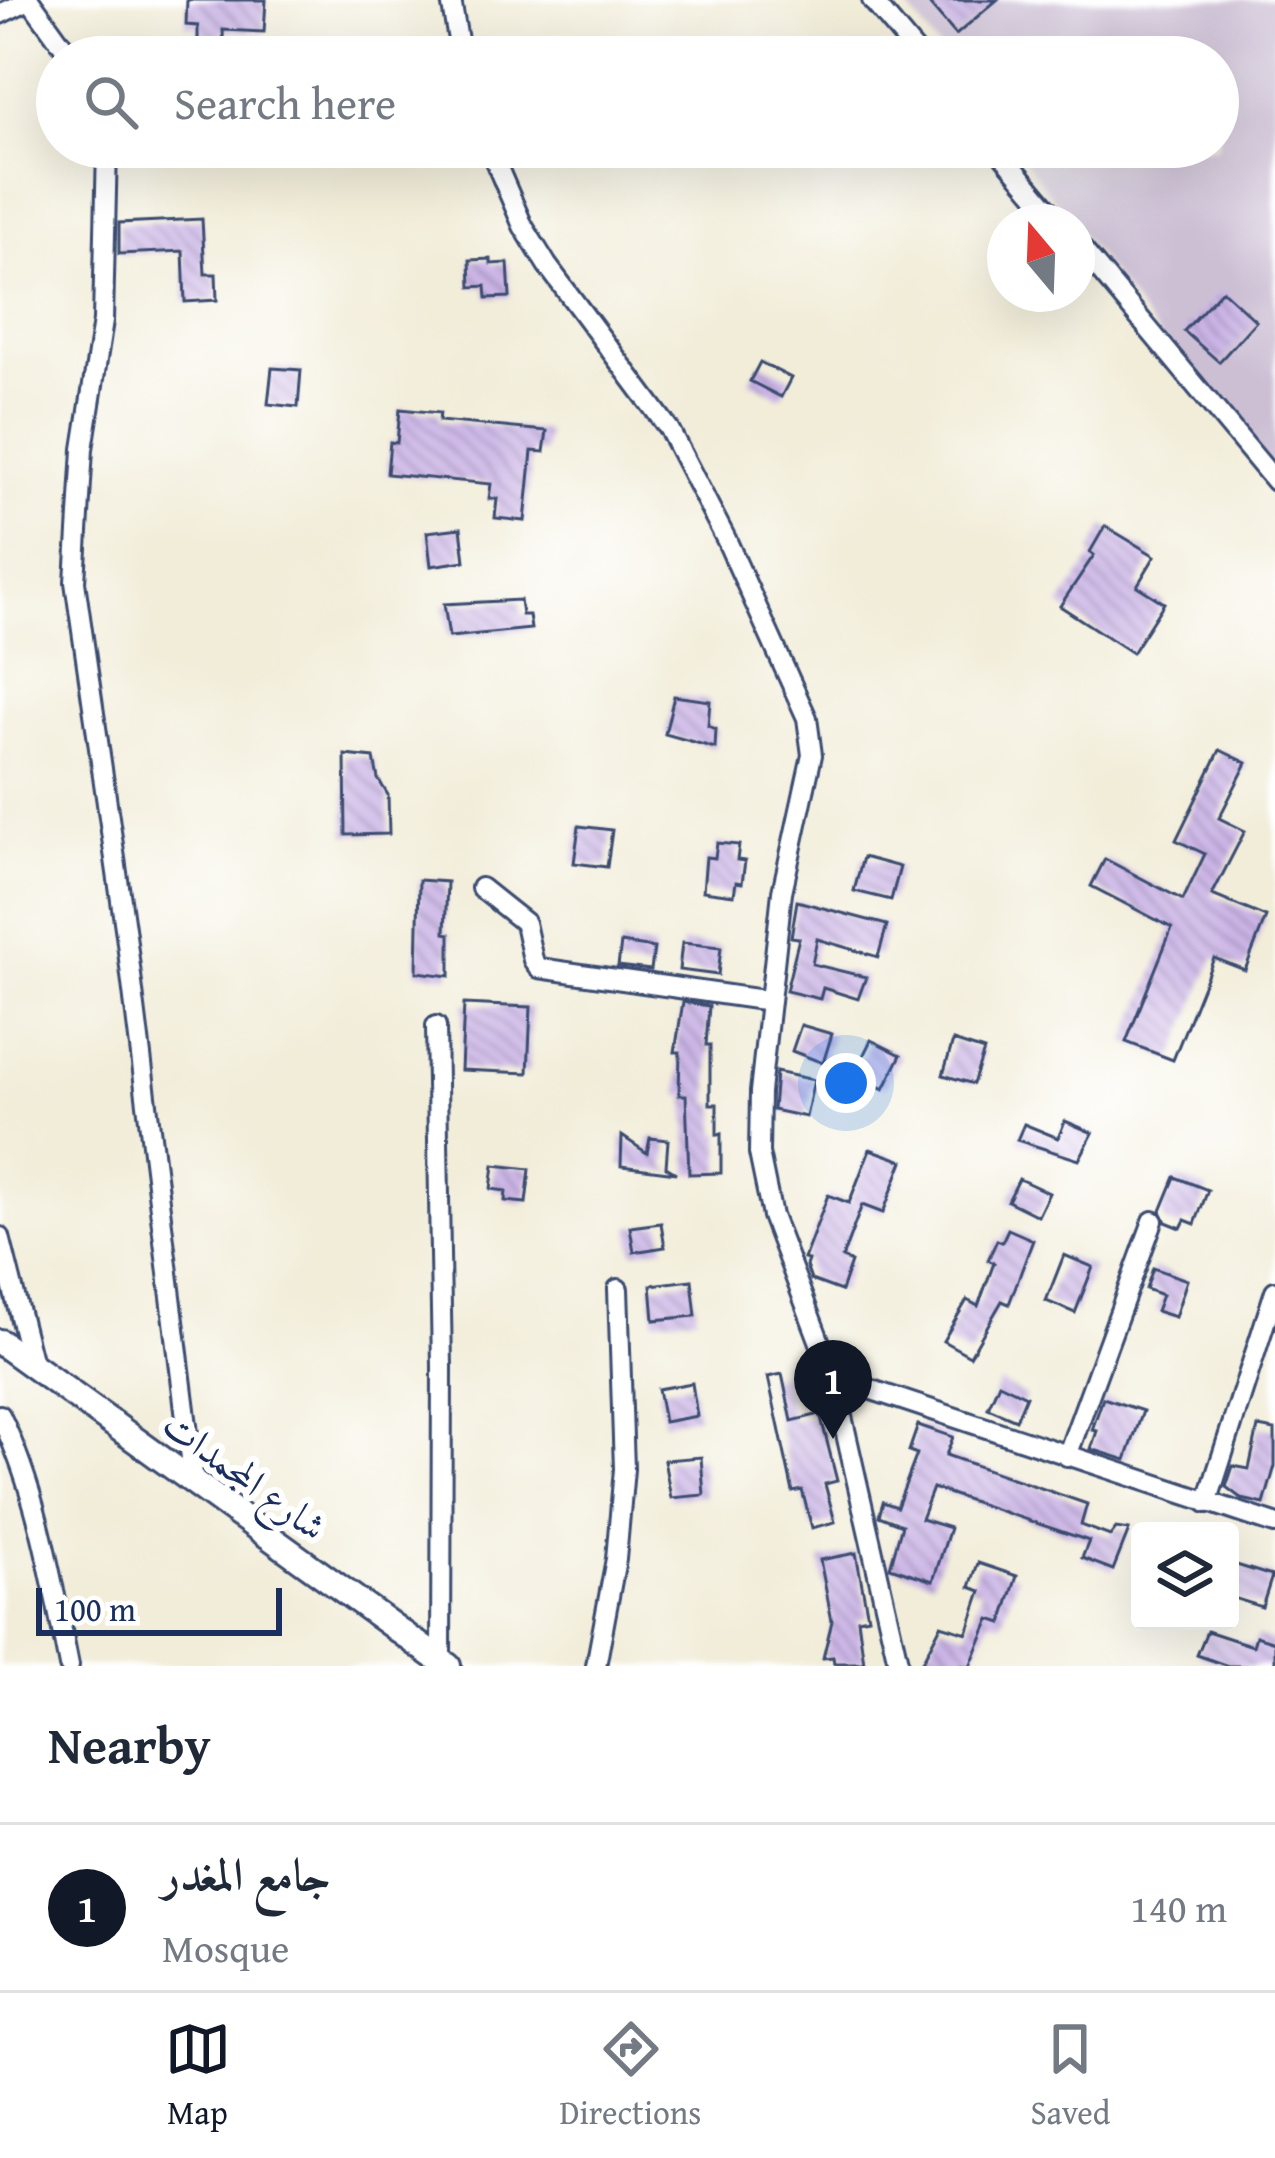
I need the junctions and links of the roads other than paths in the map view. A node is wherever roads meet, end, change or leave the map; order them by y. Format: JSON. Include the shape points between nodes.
{"nodes":[{"id":1,"x":30,"y":0,"type":"edge"},
{"id":2,"x":451,"y":0,"type":"edge"},
{"id":3,"x":872,"y":0,"type":"edge"},
{"id":4,"x":0,"y":14,"type":"edge"},
{"id":5,"x":56,"y":36,"type":"edge"},
{"id":6,"x":457,"y":36,"type":"edge"},
{"id":7,"x":902,"y":36,"type":"edge"},
{"id":8,"x":107,"y":168,"type":"edge"},
{"id":9,"x":498,"y":168,"type":"edge"},
{"id":10,"x":1014,"y":168,"type":"edge"},
{"id":11,"x":1044,"y":204,"type":"edge"},
{"id":12,"x":1095,"y":265,"type":"edge"},
{"id":13,"x":1275,"y":481,"type":"edge"},
{"id":14,"x":481,"y":888,"type":"dead end"},
{"id":15,"x":770,"y":1001,"type":"junction"},
{"id":16,"x":436,"y":1026,"type":"dead end"},
{"id":17,"x":1153,"y":1221,"type":"dead end"},
{"id":18,"x":0,"y":1237,"type":"edge"},
{"id":19,"x":618,"y":1289,"type":"dead end"},
{"id":20,"x":1275,"y":1291,"type":"edge"},
{"id":21,"x":0,"y":1342,"type":"edge"},
{"id":22,"x":32,"y":1364,"type":"junction"},
{"id":23,"x":833,"y":1377,"type":"junction"},
{"id":24,"x":0,"y":1415,"type":"edge"},
{"id":25,"x":1067,"y":1456,"type":"junction"},
{"id":26,"x":194,"y":1482,"type":"junction"},
{"id":27,"x":1207,"y":1504,"type":"junction"},
{"id":28,"x":1275,"y":1524,"type":"edge"},
{"id":29,"x":445,"y":1663,"type":"edge"},
{"id":30,"x":69,"y":1666,"type":"edge"},
{"id":31,"x":596,"y":1666,"type":"edge"},
{"id":32,"x":899,"y":1666,"type":"edge"}],
"edges":[{"from":1,"to":4,"type":"street"},
{"from":1,"to":5,"type":"street"},
{"from":2,"to":6,"type":"street"},
{"from":3,"to":7,"type":"street"},
{"from":8,"to":26,"type":"street","via":[[103,321],[83,449],[76,582]]},
{"from":9,"to":15,"type":"street","via":[[547,265],[669,429],[807,718],[810,772],[782,892]]},
{"from":10,"to":11,"type":"street"},
{"from":12,"to":13,"type":"street"},
{"from":14,"to":15,"type":"street","via":[[525,923],[539,968]]},
{"from":15,"to":23,"type":"street","via":[[757,1125],[763,1188]]},
{"from":16,"to":29,"type":"street"},
{"from":17,"to":25,"type":"street"},
{"from":18,"to":22,"type":"street"},
{"from":19,"to":31,"type":"street","via":[[624,1469]]},
{"from":20,"to":27,"type":"street"},
{"from":21,"to":22,"type":"main road","name":"شارع المجمدات"},
{"from":22,"to":26,"type":"main road","name":"شارع المجمدات"},
{"from":23,"to":25,"type":"street"},
{"from":23,"to":32,"type":"street"},
{"from":24,"to":30,"type":"street","via":[[42,1535]]},
{"from":25,"to":27,"type":"street"},
{"from":26,"to":29,"type":"main road","name":"شارع المجمدات"},
{"from":27,"to":28,"type":"street"}]}
